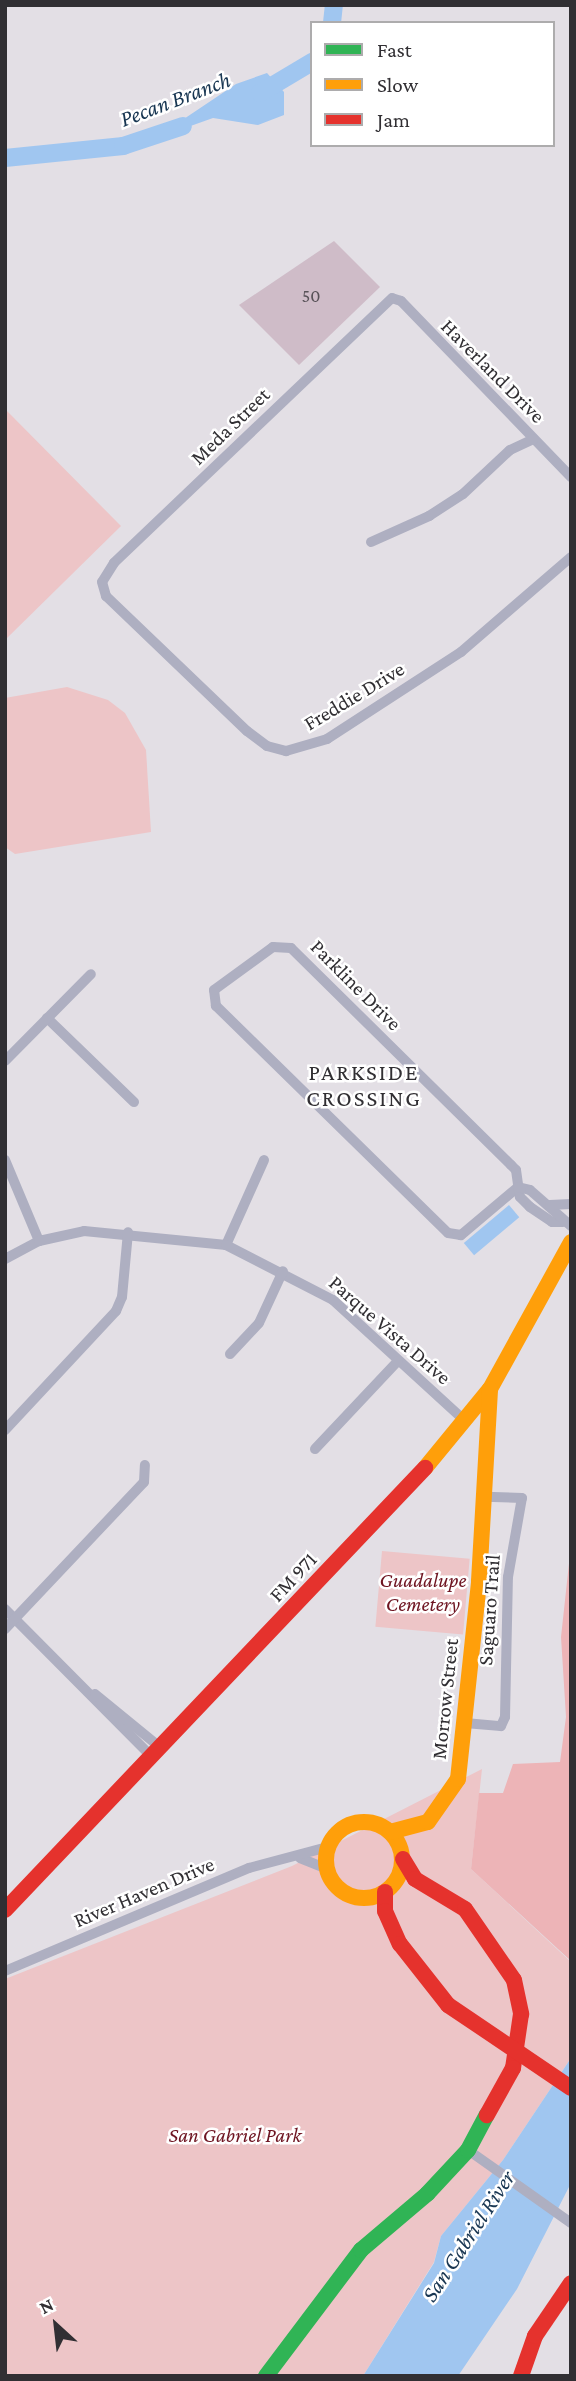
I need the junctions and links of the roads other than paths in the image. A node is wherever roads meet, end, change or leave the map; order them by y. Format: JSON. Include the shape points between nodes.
{"nodes":[{"id":1,"x":386,"y":300,"type":"joint"},
{"id":2,"x":534,"y":439,"type":"junction"},
{"id":3,"x":571,"y":477,"type":"edge"},
{"id":4,"x":371,"y":541,"type":"dead end"},
{"id":5,"x":571,"y":557,"type":"edge"},
{"id":6,"x":102,"y":582,"type":"joint"},
{"id":7,"x":92,"y":974,"type":"dead end"},
{"id":8,"x":47,"y":1018,"type":"junction"},
{"id":9,"x":5,"y":1061,"type":"edge"},
{"id":10,"x":134,"y":1102,"type":"dead end"},
{"id":11,"x":5,"y":1160,"type":"edge"},
{"id":12,"x":264,"y":1160,"type":"dead end"},
{"id":13,"x":518,"y":1187,"type":"junction"},
{"id":14,"x":571,"y":1204,"type":"edge"},
{"id":15,"x":550,"y":1205,"type":"junction"},
{"id":16,"x":567,"y":1224,"type":"edge"},
{"id":17,"x":128,"y":1232,"type":"junction"},
{"id":18,"x":39,"y":1241,"type":"junction"},
{"id":19,"x":571,"y":1242,"type":"edge"},
{"id":20,"x":226,"y":1245,"type":"junction"},
{"id":21,"x":5,"y":1259,"type":"edge"},
{"id":22,"x":284,"y":1271,"type":"junction"},
{"id":23,"x":230,"y":1354,"type":"dead end"},
{"id":24,"x":398,"y":1361,"type":"junction"},
{"id":25,"x":490,"y":1390,"type":"junction"},
{"id":26,"x":465,"y":1421,"type":"junction"},
{"id":27,"x":5,"y":1430,"type":"edge"},
{"id":28,"x":315,"y":1450,"type":"dead end"},
{"id":29,"x":145,"y":1465,"type":"dead end"},
{"id":30,"x":485,"y":1497,"type":"junction"},
{"id":31,"x":5,"y":1609,"type":"edge"},
{"id":32,"x":15,"y":1618,"type":"junction"},
{"id":33,"x":5,"y":1629,"type":"edge"},
{"id":34,"x":466,"y":1723,"type":"junction"},
{"id":35,"x":157,"y":1752,"type":"junction"},
{"id":36,"x":416,"y":1828,"type":"junction"},
{"id":37,"x":390,"y":1832,"type":"junction"},
{"id":38,"x":328,"y":1847,"type":"junction"},
{"id":39,"x":402,"y":1856,"type":"junction"},
{"id":40,"x":300,"y":1858,"type":"junction"},
{"id":41,"x":327,"y":1869,"type":"junction"},
{"id":42,"x":415,"y":1879,"type":"junction"},
{"id":43,"x":390,"y":1887,"type":"junction"},
{"id":44,"x":367,"y":1898,"type":"junction"},
{"id":45,"x":5,"y":1910,"type":"edge"},
{"id":46,"x":385,"y":1911,"type":"junction"},
{"id":47,"x":5,"y":1971,"type":"edge"},
{"id":48,"x":571,"y":2088,"type":"edge"},
{"id":49,"x":468,"y":2150,"type":"junction"},
{"id":50,"x":571,"y":2223,"type":"edge"},
{"id":51,"x":571,"y":2283,"type":"edge"},
{"id":52,"x":266,"y":2376,"type":"edge"},
{"id":53,"x":521,"y":2376,"type":"edge"}],
"edges":[{"from":1,"to":2,"type":"street","name":"Haverland Drive","via":[[401,301]]},
{"from":1,"to":6,"type":"street","name":"Meda Street","via":[[114,564]]},
{"from":2,"to":3,"type":"street","name":"Haverland Drive"},
{"from":2,"to":4,"type":"street","via":[[510,450],[463,494],[429,516],[389,538]]},
{"from":5,"to":6,"type":"street","name":"Freddie Drive","via":[[461,652],[327,738],[286,751],[267,746],[247,731],[106,596]]},
{"from":7,"to":8,"type":"street"},
{"from":8,"to":9,"type":"street"},
{"from":8,"to":10,"type":"street"},
{"from":11,"to":18,"type":"street"},
{"from":12,"to":20,"type":"street"},
{"from":13,"to":13,"type":"street","name":"Parkline Drive","via":[[461,1235],[448,1233],[216,1006],[214,990],[273,947],[291,948],[512,1165]]},
{"from":13,"to":15,"type":"street","name":"Parkline Drive"},
{"from":13,"to":16,"type":"street","name":"Parkline Drive","via":[[520,1196],[540,1215]]},
{"from":14,"to":15,"type":"street"},
{"from":15,"to":16,"type":"street","name":"Parkline Drive"},
{"from":17,"to":18,"type":"street","name":"Parque Vista Drive","via":[[84,1231]]},
{"from":17,"to":20,"type":"street","name":"Parque Vista Drive"},
{"from":17,"to":27,"type":"street","via":[[116,1311]]},
{"from":18,"to":21,"type":"street","name":"Parque Vista Drive"},
{"from":19,"to":25,"type":"street","name":"FM 971","number":"FM 971"},
{"from":20,"to":22,"type":"street","name":"Parque Vista Drive"},
{"from":22,"to":23,"type":"street","via":[[259,1324]]},
{"from":22,"to":24,"type":"street","name":"Parque Vista Drive","via":[[333,1300]]},
{"from":24,"to":26,"type":"street","name":"Parque Vista Drive"},
{"from":24,"to":28,"type":"street"},
{"from":25,"to":26,"type":"street","name":"FM 971","number":"FM 971"},
{"from":25,"to":30,"type":"street","name":"Morrow Street"},
{"from":26,"to":35,"type":"street","name":"FM 971","number":"FM 971"},
{"from":29,"to":32,"type":"street","via":[[144,1482]]},
{"from":30,"to":34,"type":"street","name":"Morrow Street"},
{"from":30,"to":34,"type":"street","name":"Saguaro Trail","via":[[522,1498],[508,1577],[505,1717],[501,1726]]},
{"from":31,"to":32,"type":"street"},
{"from":32,"to":33,"type":"street"},
{"from":32,"to":35,"type":"street"},
{"from":34,"to":36,"type":"street","name":"Morrow Street","via":[[458,1779],[447,1802]]},
{"from":35,"to":45,"type":"street","name":"FM 971","number":"FM 971"},
{"from":36,"to":37,"type":"street"},
{"from":36,"to":39,"type":"street","name":"Morrow Street"},
{"from":37,"to":38,"type":"street","via":[[378,1824],[355,1823],[336,1834]]},
{"from":37,"to":39,"type":"street"},
{"from":38,"to":40,"type":"street","name":"River Haven Drive"},
{"from":38,"to":41,"type":"street"},
{"from":39,"to":42,"type":"street"},
{"from":39,"to":43,"type":"street"},
{"from":40,"to":41,"type":"street"},
{"from":40,"to":47,"type":"street","name":"River Haven Drive","via":[[249,1868]]},
{"from":41,"to":44,"type":"street","via":[[342,1891]]},
{"from":42,"to":43,"type":"street"},
{"from":42,"to":49,"type":"street","via":[[448,1896],[480,1926],[514,1980],[519,1999],[521,2032],[513,2068]]},
{"from":43,"to":44,"type":"street"},
{"from":43,"to":46,"type":"street"},
{"from":44,"to":46,"type":"street"},
{"from":46,"to":48,"type":"street","via":[[406,1953],[449,2004]]},
{"from":49,"to":50,"type":"street"},
{"from":49,"to":52,"type":"street","via":[[427,2194],[361,2250]]},
{"from":51,"to":53,"type":"street","via":[[535,2336]]}]}
